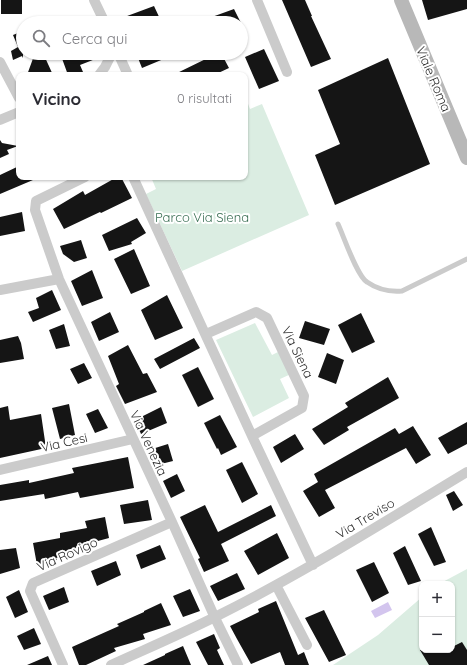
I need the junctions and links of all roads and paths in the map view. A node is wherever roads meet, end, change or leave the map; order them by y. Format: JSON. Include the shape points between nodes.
{"nodes":[{"id":1,"x":94,"y":0,"type":"edge"},
{"id":2,"x":256,"y":0,"type":"edge"},
{"id":3,"x":401,"y":0,"type":"edge"},
{"id":4,"x":102,"y":16,"type":"edge"},
{"id":5,"x":108,"y":60,"type":"edge"},
{"id":6,"x":121,"y":60,"type":"edge"},
{"id":7,"x":0,"y":62,"type":"edge"},
{"id":8,"x":101,"y":72,"type":"edge"},
{"id":9,"x":126,"y":72,"type":"edge"},
{"id":10,"x":287,"y":72,"type":"dead end"},
{"id":11,"x":16,"y":92,"type":"edge"},
{"id":12,"x":16,"y":113,"type":"edge"},
{"id":13,"x":0,"y":120,"type":"edge"},
{"id":14,"x":467,"y":158,"type":"edge"},
{"id":15,"x":77,"y":180,"type":"edge"},
{"id":16,"x":134,"y":180,"type":"edge"},
{"id":17,"x":338,"y":224,"type":"dead end"},
{"id":18,"x":467,"y":259,"type":"edge"},
{"id":19,"x":59,"y":279,"type":"junction"},
{"id":20,"x":0,"y":290,"type":"edge"},
{"id":21,"x":206,"y":334,"type":"junction"},
{"id":22,"x":252,"y":436,"type":"junction"},
{"id":23,"x":133,"y":439,"type":"junction"},
{"id":24,"x":0,"y":470,"type":"edge"},
{"id":25,"x":467,"y":472,"type":"edge"},
{"id":26,"x":172,"y":522,"type":"junction"},
{"id":27,"x":313,"y":565,"type":"junction"},
{"id":28,"x":276,"y":585,"type":"junction"},
{"id":29,"x":215,"y":618,"type":"junction"},
{"id":30,"x":307,"y":646,"type":"dead end"},
{"id":31,"x":63,"y":665,"type":"edge"},
{"id":32,"x":111,"y":665,"type":"edge"},
{"id":33,"x":238,"y":665,"type":"edge"}],
"edges":[{"from":1,"to":4,"type":"street"},
{"from":2,"to":10,"type":"street"},
{"from":3,"to":14,"type":"main road","name":"Viale Roma"},
{"from":5,"to":8,"type":"street"},
{"from":6,"to":9,"type":"street"},
{"from":7,"to":11,"type":"street"},
{"from":12,"to":13,"type":"street"},
{"from":15,"to":19,"type":"street","name":"Via Venezia","via":[[36,202],[34,210]]},
{"from":16,"to":21,"type":"street"},
{"from":17,"to":18,"type":"lane","via":[[360,275],[366,282],[391,292],[402,292]]},
{"from":19,"to":20,"type":"street"},
{"from":19,"to":23,"type":"street","name":"Via Venezia"},
{"from":21,"to":22,"type":"street"},
{"from":21,"to":22,"type":"street","name":"Via Siena","via":[[256,312],[267,318],[304,396],[302,408]]},
{"from":22,"to":27,"type":"street"},
{"from":23,"to":24,"type":"street","name":"Via Cesi"},
{"from":23,"to":26,"type":"street","name":"Via Venezia"},
{"from":25,"to":27,"type":"street","name":"Via Treviso"},
{"from":26,"to":29,"type":"street","name":"Via Venezia"},
{"from":26,"to":31,"type":"street","name":"Via Rovigo","via":[[33,583],[30,591]]},
{"from":27,"to":28,"type":"street","name":"Via Treviso"},
{"from":28,"to":29,"type":"street","name":"Via Treviso"},
{"from":28,"to":30,"type":"street"},
{"from":29,"to":32,"type":"street","name":"Via Treviso"},
{"from":29,"to":33,"type":"street","name":"Via Venezia"}]}
